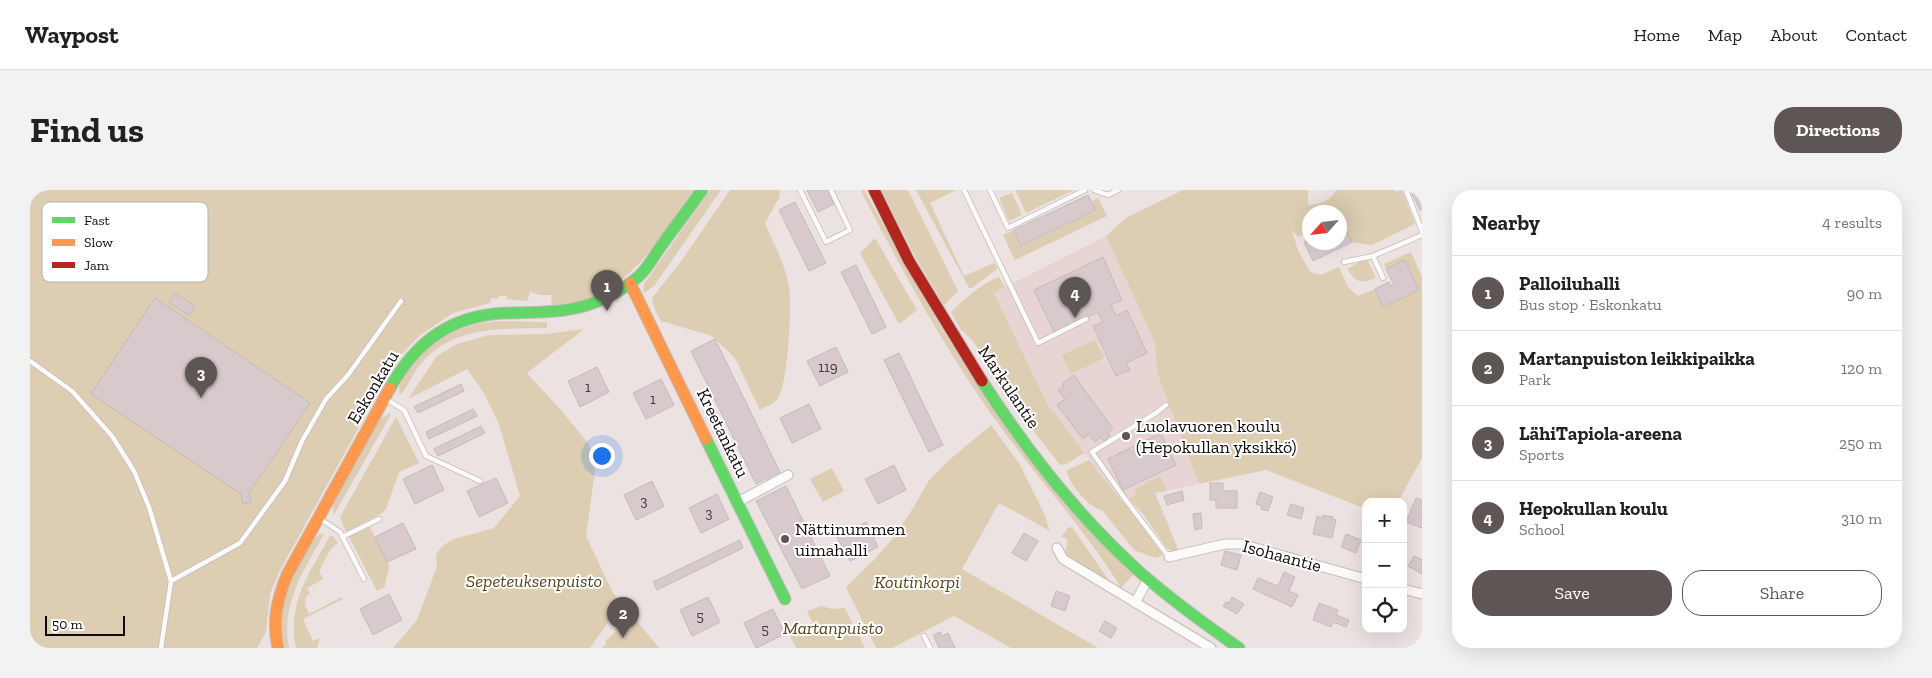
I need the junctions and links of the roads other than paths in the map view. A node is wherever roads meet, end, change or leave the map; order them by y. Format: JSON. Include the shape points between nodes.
{"nodes":[{"id":1,"x":702,"y":190,"type":"edge"},
{"id":2,"x":800,"y":190,"type":"edge"},
{"id":3,"x":831,"y":190,"type":"edge"},
{"id":4,"x":874,"y":190,"type":"edge"},
{"id":5,"x":964,"y":190,"type":"edge"},
{"id":6,"x":990,"y":190,"type":"edge"},
{"id":7,"x":1085,"y":190,"type":"edge"},
{"id":8,"x":1094,"y":190,"type":"edge"},
{"id":9,"x":1118,"y":190,"type":"edge"},
{"id":10,"x":1406,"y":190,"type":"edge"},
{"id":11,"x":1422,"y":231,"type":"edge"},
{"id":12,"x":1422,"y":235,"type":"edge"},
{"id":13,"x":1373,"y":256,"type":"junction"},
{"id":14,"x":1344,"y":262,"type":"dead end"},
{"id":15,"x":1383,"y":278,"type":"dead end"},
{"id":16,"x":630,"y":283,"type":"junction"},
{"id":17,"x":401,"y":301,"type":"dead end"},
{"id":18,"x":1086,"y":319,"type":"dead end"},
{"id":19,"x":30,"y":361,"type":"edge"},
{"id":20,"x":385,"y":398,"type":"junction"},
{"id":21,"x":1166,"y":405,"type":"dead end"},
{"id":22,"x":788,"y":475,"type":"dead end"},
{"id":23,"x":480,"y":481,"type":"dead end"},
{"id":24,"x":738,"y":502,"type":"junction"},
{"id":25,"x":318,"y":518,"type":"junction"},
{"id":26,"x":379,"y":519,"type":"dead end"},
{"id":27,"x":342,"y":537,"type":"junction"},
{"id":28,"x":1057,"y":548,"type":"dead end"},
{"id":29,"x":1169,"y":557,"type":"joint"},
{"id":30,"x":1362,"y":578,"type":"edge"},
{"id":31,"x":364,"y":579,"type":"dead end"},
{"id":32,"x":1148,"y":579,"type":"junction"},
{"id":33,"x":171,"y":581,"type":"junction"},
{"id":34,"x":1407,"y":590,"type":"edge"},
{"id":35,"x":1422,"y":594,"type":"edge"},
{"id":36,"x":785,"y":598,"type":"dead end"},
{"id":37,"x":1135,"y":603,"type":"junction"},
{"id":38,"x":924,"y":636,"type":"dead end"},
{"id":39,"x":161,"y":648,"type":"edge"},
{"id":40,"x":278,"y":648,"type":"edge"},
{"id":41,"x":930,"y":648,"type":"edge"},
{"id":42,"x":1212,"y":648,"type":"edge"},
{"id":43,"x":1239,"y":648,"type":"edge"}],
"edges":[{"from":1,"to":16,"type":"street","name":"Eskonkatu","via":[[648,266]]},
{"from":2,"to":3,"type":"lane","via":[[826,242],[850,230]]},
{"from":4,"to":32,"type":"street","name":"Markulantie","via":[[925,288],[992,396],[1070,499]]},
{"from":5,"to":18,"type":"lane","via":[[1038,343]]},
{"from":6,"to":7,"type":"lane","via":[[1008,228]]},
{"from":8,"to":9,"type":"lane","via":[[1108,195]]},
{"from":10,"to":11,"type":"lane"},
{"from":12,"to":13,"type":"lane"},
{"from":13,"to":14,"type":"lane"},
{"from":13,"to":15,"type":"lane"},
{"from":16,"to":20,"type":"street","name":"Eskonkatu","via":[[579,308],[484,315],[448,327],[412,354]]},
{"from":16,"to":24,"type":"street","name":"Kreetankatu"},
{"from":17,"to":33,"type":"lane","via":[[326,399],[302,441],[285,481],[240,543]]},
{"from":19,"to":33,"type":"lane","via":[[72,391],[125,455],[149,507]]},
{"from":20,"to":23,"type":"lane","via":[[404,410],[426,456]]},
{"from":20,"to":25,"type":"street","name":"Eskonkatu"},
{"from":21,"to":29,"type":"lane","via":[[1092,452]]},
{"from":22,"to":24,"type":"street"},
{"from":24,"to":36,"type":"street","name":"Kreetankatu"},
{"from":25,"to":27,"type":"lane","via":[[338,529]]},
{"from":25,"to":40,"type":"street","name":"Eskonkatu","via":[[279,593],[274,622]]},
{"from":26,"to":27,"type":"lane"},
{"from":27,"to":31,"type":"lane"},
{"from":28,"to":37,"type":"street","via":[[1063,559]]},
{"from":29,"to":30,"type":"street","name":"Isohaantie","via":[[1224,544],[1241,544]]},
{"from":32,"to":37,"type":"street"},
{"from":32,"to":43,"type":"street","name":"Markulantie"},
{"from":33,"to":39,"type":"lane"},
{"from":34,"to":35,"type":"street"},
{"from":37,"to":42,"type":"street"},
{"from":38,"to":41,"type":"lane"}]}
